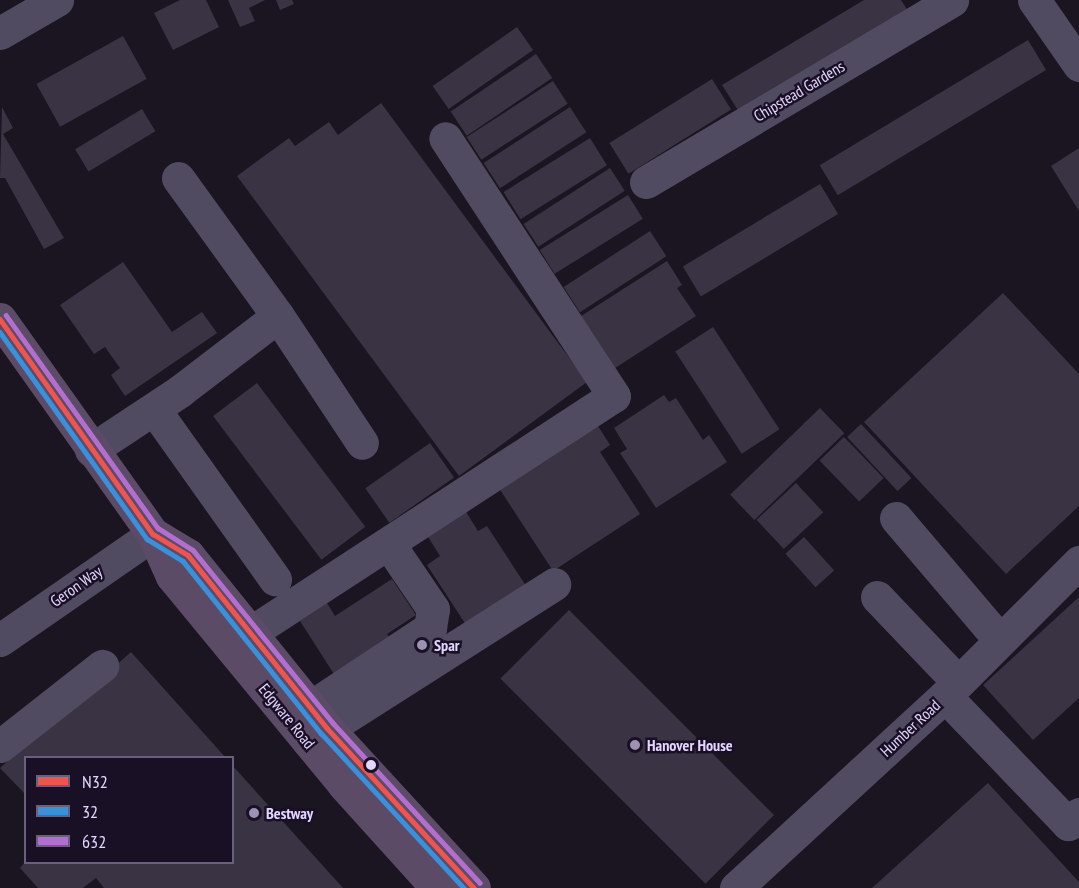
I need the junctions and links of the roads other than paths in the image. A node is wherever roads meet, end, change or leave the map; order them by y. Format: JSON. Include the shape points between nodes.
{"nodes":[{"id":1,"x":57,"y":0,"type":"edge"},
{"id":2,"x":952,"y":0,"type":"edge"},
{"id":3,"x":1034,"y":0,"type":"edge"},
{"id":4,"x":0,"y":33,"type":"edge"},
{"id":5,"x":1079,"y":65,"type":"edge"},
{"id":6,"x":445,"y":138,"type":"dead end"},
{"id":7,"x":178,"y":178,"type":"dead end"},
{"id":8,"x":646,"y":182,"type":"dead end"},
{"id":9,"x":278,"y":316,"type":"junction"},
{"id":10,"x":0,"y":319,"type":"edge"},
{"id":11,"x":154,"y":409,"type":"junction"},
{"id":12,"x":362,"y":443,"type":"dead end"},
{"id":13,"x":91,"y":450,"type":"junction"},
{"id":14,"x":896,"y":518,"type":"dead end"},
{"id":15,"x":153,"y":534,"type":"junction"},
{"id":16,"x":389,"y":544,"type":"junction"},
{"id":17,"x":1079,"y":562,"type":"edge"},
{"id":18,"x":275,"y":579,"type":"dead end"},
{"id":19,"x":554,"y":584,"type":"dead end"},
{"id":20,"x":876,"y":597,"type":"dead end"},
{"id":21,"x":240,"y":639,"type":"junction"},
{"id":22,"x":0,"y":640,"type":"edge"},
{"id":23,"x":1000,"y":640,"type":"junction"},
{"id":24,"x":102,"y":666,"type":"dead end"},
{"id":25,"x":951,"y":689,"type":"junction"},
{"id":26,"x":309,"y":724,"type":"junction"},
{"id":27,"x":0,"y":746,"type":"edge"},
{"id":28,"x":1075,"y":825,"type":"edge"},
{"id":29,"x":740,"y":887,"type":"edge"},
{"id":30,"x":436,"y":888,"type":"edge"},
{"id":31,"x":474,"y":888,"type":"edge"}],
"edges":[{"from":1,"to":4,"type":"street"},
{"from":2,"to":8,"type":"street","name":"Chipstead Gardens"},
{"from":3,"to":5,"type":"street"},
{"from":6,"to":16,"type":"street","via":[[614,396]]},
{"from":7,"to":9,"type":"street"},
{"from":9,"to":11,"type":"street"},
{"from":9,"to":12,"type":"street"},
{"from":10,"to":13,"type":"main road","name":"Edgware Road"},
{"from":11,"to":13,"type":"street"},
{"from":11,"to":18,"type":"street"},
{"from":13,"to":15,"type":"main road","name":"Edgware Road"},
{"from":14,"to":23,"type":"street"},
{"from":15,"to":21,"type":"main road","name":"Edgware Road","via":[[188,555]]},
{"from":15,"to":22,"type":"street","name":"Geron Way"},
{"from":16,"to":21,"type":"street"},
{"from":16,"to":26,"type":"street","via":[[433,609],[430,628]]},
{"from":17,"to":23,"type":"street","name":"Humber Road"},
{"from":19,"to":26,"type":"street"},
{"from":20,"to":25,"type":"street"},
{"from":21,"to":26,"type":"main road","name":"Edgware Road"},
{"from":23,"to":25,"type":"street","name":"Humber Road"},
{"from":24,"to":27,"type":"street"},
{"from":25,"to":28,"type":"street"},
{"from":25,"to":29,"type":"street","name":"Humber Road"},
{"from":26,"to":30,"type":"main road","name":"Edgware Road"},
{"from":26,"to":31,"type":"main road","name":"Edgware Road"}]}
